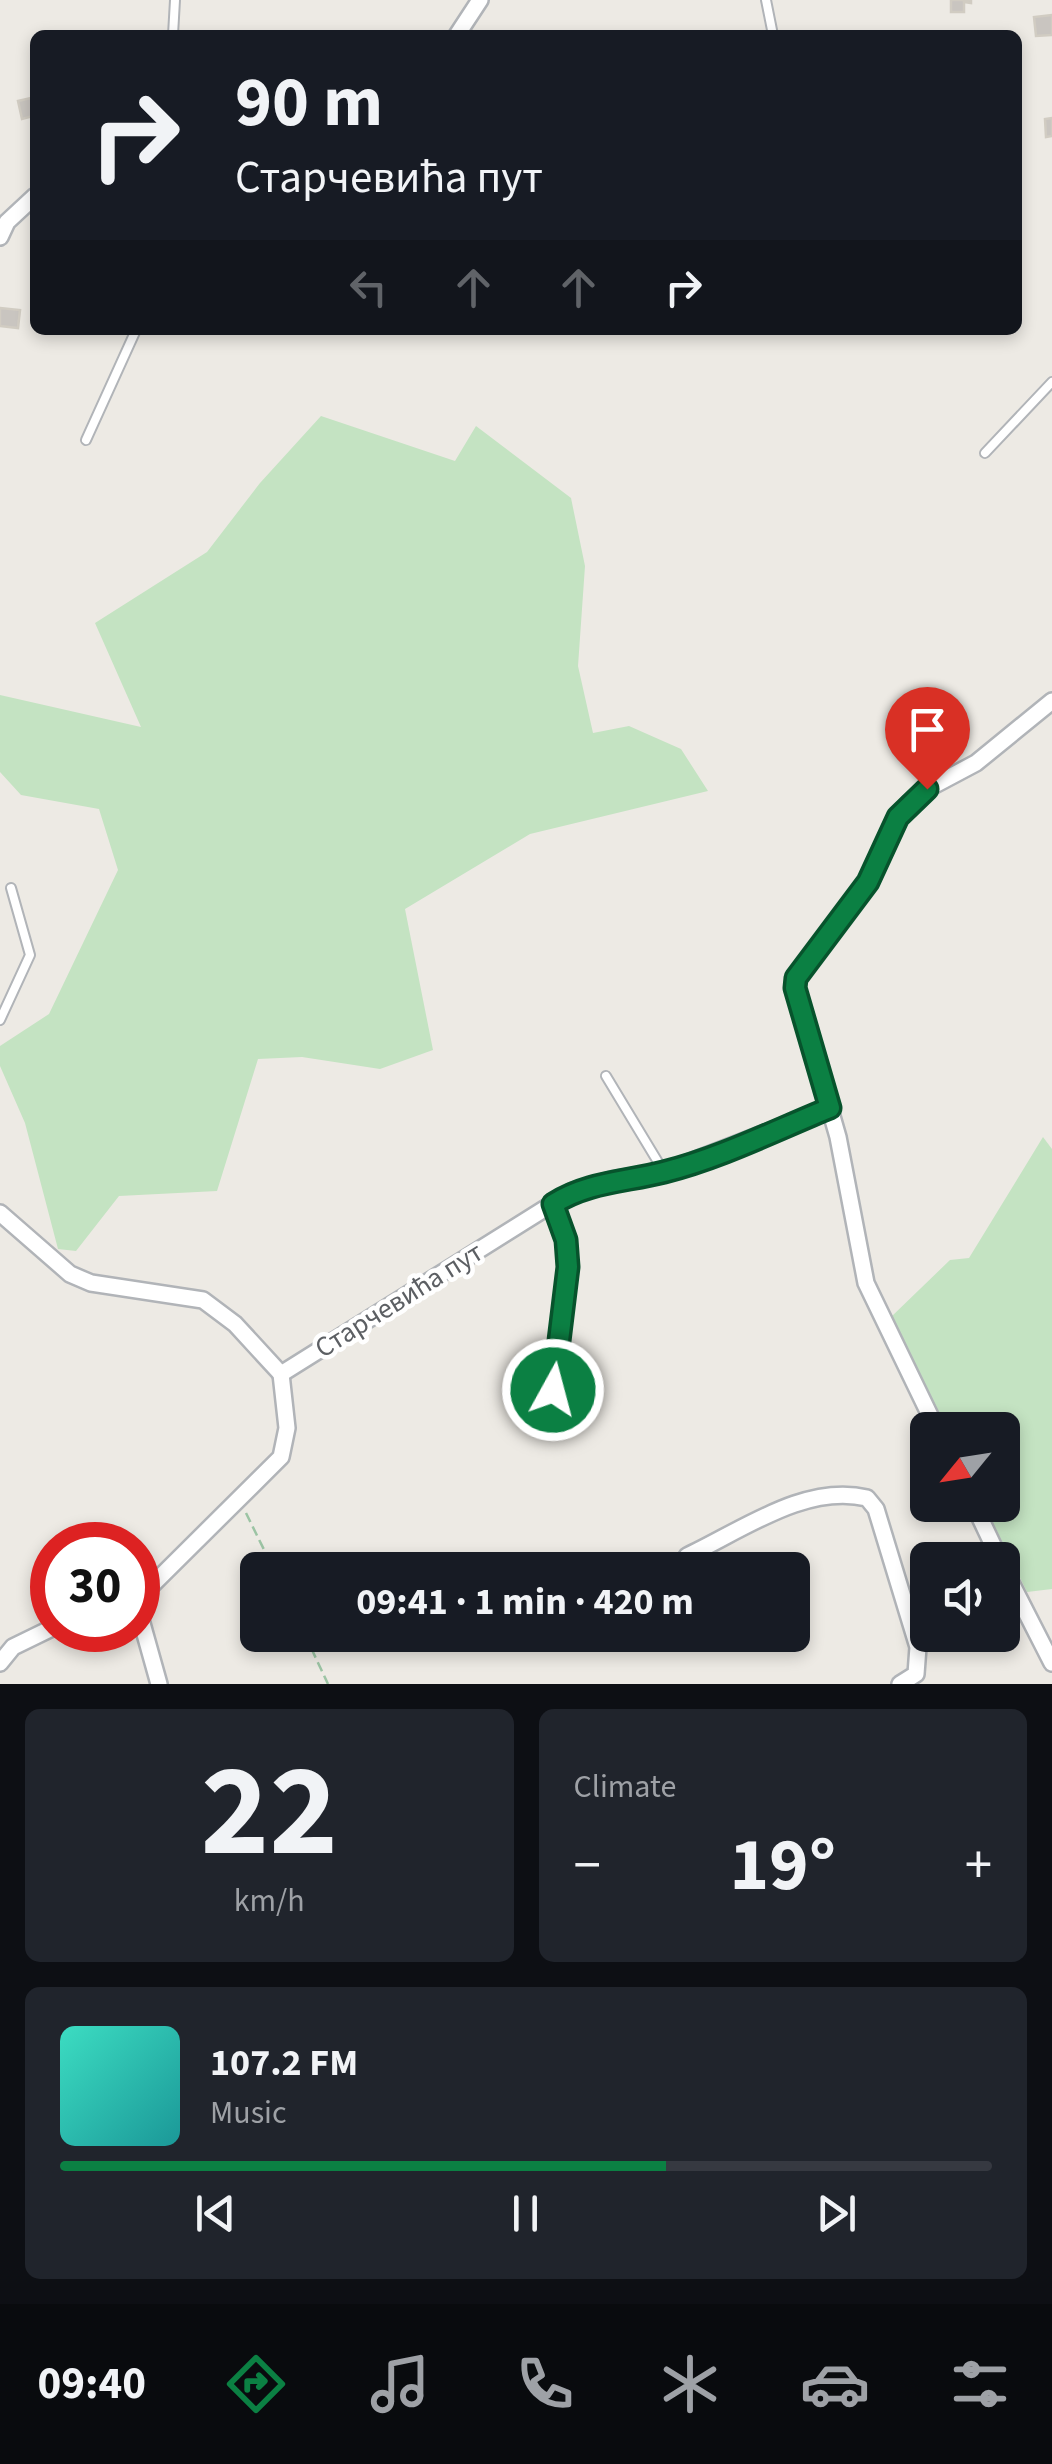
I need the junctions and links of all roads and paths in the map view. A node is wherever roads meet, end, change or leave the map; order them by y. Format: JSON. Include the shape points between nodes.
{"nodes":[{"id":1,"x":175,"y":0,"type":"edge"},
{"id":2,"x":480,"y":0,"type":"edge"},
{"id":3,"x":766,"y":0,"type":"edge"},
{"id":4,"x":174,"y":30,"type":"edge"},
{"id":5,"x":460,"y":30,"type":"edge"},
{"id":6,"x":771,"y":30,"type":"edge"},
{"id":7,"x":30,"y":201,"type":"edge"},
{"id":8,"x":0,"y":237,"type":"edge"},
{"id":9,"x":134,"y":335,"type":"edge"},
{"id":10,"x":1052,"y":382,"type":"edge"},
{"id":11,"x":86,"y":440,"type":"dead end"},
{"id":12,"x":985,"y":453,"type":"dead end"},
{"id":13,"x":1052,"y":701,"type":"edge"},
{"id":14,"x":11,"y":888,"type":"dead end"},
{"id":15,"x":0,"y":1020,"type":"edge"},
{"id":16,"x":606,"y":1076,"type":"dead end"},
{"id":17,"x":830,"y":1108,"type":"junction"},
{"id":18,"x":664,"y":1172,"type":"junction"},
{"id":19,"x":553,"y":1204,"type":"junction"},
{"id":20,"x":0,"y":1213,"type":"edge"},
{"id":21,"x":281,"y":1374,"type":"junction"},
{"id":22,"x":553,"y":1390,"type":"dead end"},
{"id":23,"x":928,"y":1412,"type":"edge"},
{"id":24,"x":239,"y":1498,"type":"junction"},
{"id":25,"x":265,"y":1552,"type":"edge"},
{"id":26,"x":695,"y":1552,"type":"edge"},
{"id":27,"x":160,"y":1578,"type":"edge"},
{"id":28,"x":1020,"y":1599,"type":"edge"},
{"id":29,"x":30,"y":1639,"type":"edge"},
{"id":30,"x":151,"y":1652,"type":"edge"},
{"id":31,"x":313,"y":1652,"type":"edge"},
{"id":32,"x":1052,"y":1662,"type":"edge"},
{"id":33,"x":0,"y":1663,"type":"edge"},
{"id":34,"x":160,"y":1684,"type":"edge"},
{"id":35,"x":328,"y":1684,"type":"edge"},
{"id":36,"x":900,"y":1684,"type":"edge"}],
"edges":[{"from":1,"to":4,"type":"lane"},
{"from":2,"to":5,"type":"street"},
{"from":3,"to":6,"type":"lane"},
{"from":7,"to":8,"type":"street"},
{"from":9,"to":11,"type":"lane"},
{"from":10,"to":12,"type":"lane"},
{"from":13,"to":17,"type":"street","via":[[976,762],[909,803],[868,882],[796,978]]},
{"from":14,"to":15,"type":"lane","via":[[30,955]]},
{"from":16,"to":18,"type":"lane"},
{"from":17,"to":18,"type":"street","name":"Старчевића пут"},
{"from":17,"to":23,"type":"street","via":[[866,1283]]},
{"from":18,"to":19,"type":"street","name":"Старчевића пут","via":[[610,1180]]},
{"from":19,"to":21,"type":"street","name":"Старчевића пут"},
{"from":19,"to":22,"type":"street","via":[[568,1267]]},
{"from":20,"to":21,"type":"street","via":[[70,1274],[91,1283],[204,1300]]},
{"from":21,"to":24,"type":"street","via":[[287,1428],[281,1456]]},
{"from":24,"to":25,"type":"path"},
{"from":24,"to":27,"type":"street"},
{"from":26,"to":36,"type":"street","via":[[799,1503],[831,1493],[867,1498],[918,1647],[916,1674]]},
{"from":28,"to":32,"type":"street"},
{"from":29,"to":33,"type":"street"},
{"from":30,"to":34,"type":"street"},
{"from":31,"to":35,"type":"path"}]}
